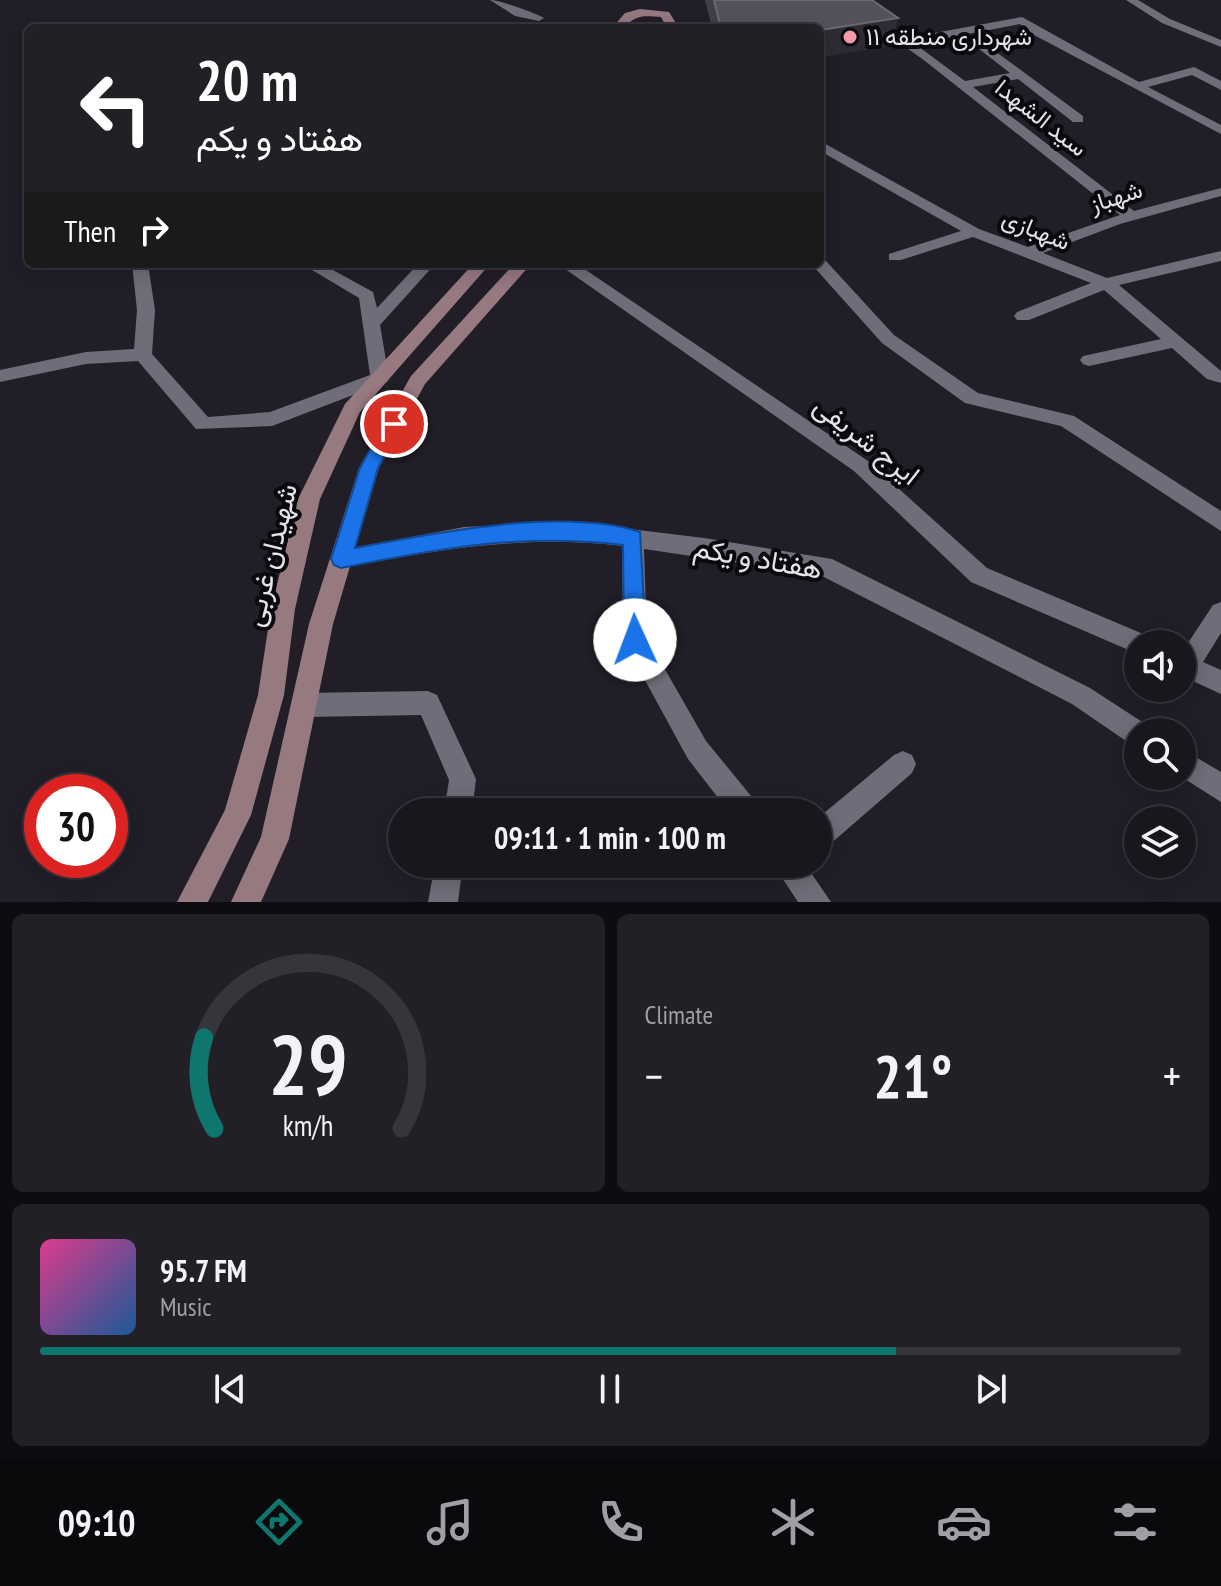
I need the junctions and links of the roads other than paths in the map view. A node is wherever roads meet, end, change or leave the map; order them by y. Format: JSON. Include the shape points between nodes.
{"nodes":[{"id":1,"x":495,"y":0,"type":"edge"},
{"id":2,"x":625,"y":0,"type":"edge"},
{"id":3,"x":661,"y":0,"type":"edge"},
{"id":4,"x":845,"y":0,"type":"edge"},
{"id":5,"x":1131,"y":0,"type":"edge"},
{"id":6,"x":665,"y":14,"type":"junction"},
{"id":7,"x":542,"y":17,"type":"edge"},
{"id":8,"x":619,"y":24,"type":"edge"},
{"id":9,"x":621,"y":24,"type":"edge"},
{"id":10,"x":671,"y":24,"type":"edge"},
{"id":11,"x":905,"y":42,"type":"junction"},
{"id":12,"x":1221,"y":44,"type":"edge"},
{"id":13,"x":980,"y":45,"type":"dead end"},
{"id":14,"x":1017,"y":76,"type":"junction"},
{"id":15,"x":962,"y":85,"type":"junction"},
{"id":16,"x":1136,"y":86,"type":"junction"},
{"id":17,"x":1221,"y":86,"type":"edge"},
{"id":18,"x":1078,"y":119,"type":"dead end"},
{"id":19,"x":1221,"y":130,"type":"edge"},
{"id":20,"x":824,"y":147,"type":"edge"},
{"id":21,"x":1221,"y":192,"type":"edge"},
{"id":22,"x":1131,"y":216,"type":"junction"},
{"id":23,"x":974,"y":232,"type":"junction"},
{"id":24,"x":1028,"y":253,"type":"junction"},
{"id":25,"x":1221,"y":256,"type":"edge"},
{"id":26,"x":895,"y":257,"type":"dead end"},
{"id":27,"x":141,"y":268,"type":"edge"},
{"id":28,"x":317,"y":268,"type":"edge"},
{"id":29,"x":423,"y":268,"type":"edge"},
{"id":30,"x":478,"y":268,"type":"edge"},
{"id":31,"x":519,"y":268,"type":"edge"},
{"id":32,"x":572,"y":268,"type":"edge"},
{"id":33,"x":824,"y":268,"type":"edge"},
{"id":34,"x":1106,"y":283,"type":"junction"},
{"id":35,"x":1023,"y":316,"type":"dead end"},
{"id":36,"x":371,"y":325,"type":"junction"},
{"id":37,"x":1174,"y":342,"type":"junction"},
{"id":38,"x":143,"y":355,"type":"junction"},
{"id":39,"x":1089,"y":360,"type":"dead end"},
{"id":40,"x":0,"y":376,"type":"edge"},
{"id":41,"x":1221,"y":377,"type":"edge"},
{"id":42,"x":380,"y":378,"type":"junction"},
{"id":43,"x":1221,"y":522,"type":"edge"},
{"id":44,"x":633,"y":538,"type":"junction"},
{"id":45,"x":341,"y":559,"type":"junction"},
{"id":46,"x":1221,"y":612,"type":"edge"},
{"id":47,"x":1124,"y":638,"type":"edge"},
{"id":48,"x":1196,"y":648,"type":"edge"},
{"id":49,"x":1196,"y":671,"type":"edge"},
{"id":50,"x":1221,"y":682,"type":"edge"},
{"id":51,"x":304,"y":705,"type":"junction"},
{"id":52,"x":1124,"y":725,"type":"edge"},
{"id":53,"x":903,"y":764,"type":"dead end"},
{"id":54,"x":1196,"y":771,"type":"edge"},
{"id":55,"x":1221,"y":788,"type":"edge"},
{"id":56,"x":460,"y":798,"type":"edge"},
{"id":57,"x":735,"y":798,"type":"edge"},
{"id":58,"x":832,"y":824,"type":"edge"},
{"id":59,"x":447,"y":878,"type":"edge"},
{"id":60,"x":798,"y":878,"type":"edge"},
{"id":61,"x":192,"y":902,"type":"edge"},
{"id":62,"x":246,"y":902,"type":"edge"},
{"id":63,"x":443,"y":902,"type":"edge"},
{"id":64,"x":816,"y":902,"type":"edge"}],
"edges":[{"from":1,"to":7,"type":"street","via":[[519,14]]},
{"from":2,"to":8,"type":"main road"},
{"from":3,"to":6,"type":"main road"},
{"from":4,"to":11,"type":"street","name":"سید الشهدا"},
{"from":5,"to":12,"type":"street"},
{"from":6,"to":9,"type":"main road","via":[[640,12]]},
{"from":6,"to":10,"type":"main road"},
{"from":11,"to":15,"type":"street","name":"سید الشهدا"},
{"from":11,"to":16,"type":"street","via":[[1022,20]]},
{"from":13,"to":14,"type":"street"},
{"from":14,"to":15,"type":"street"},
{"from":14,"to":18,"type":"street"},
{"from":15,"to":22,"type":"street","name":"سید الشهدا"},
{"from":16,"to":17,"type":"street","via":[[1194,71]]},
{"from":16,"to":19,"type":"street"},
{"from":20,"to":23,"type":"street","name":"شهبازی"},
{"from":21,"to":22,"type":"street","name":"شهباز"},
{"from":22,"to":24,"type":"street","name":"شهباز"},
{"from":23,"to":24,"type":"street","name":"شهبازی"},
{"from":23,"to":26,"type":"street"},
{"from":24,"to":34,"type":"street","name":"شهبازی"},
{"from":25,"to":34,"type":"street"},
{"from":27,"to":38,"type":"street","via":[[146,310]]},
{"from":28,"to":36,"type":"street","via":[[367,296]]},
{"from":29,"to":36,"type":"street"},
{"from":30,"to":42,"type":"main road","name":"شهیدان غربی"},
{"from":31,"to":45,"type":"main road","via":[[418,380],[369,468]]},
{"from":32,"to":47,"type":"street","name":"ایرج شریفی","via":[[861,466],[979,575]]},
{"from":33,"to":43,"type":"street","via":[[888,339],[972,398],[1067,421]]},
{"from":34,"to":35,"type":"street"},
{"from":34,"to":37,"type":"street","name":"شهبازی"},
{"from":36,"to":42,"type":"street"},
{"from":37,"to":39,"type":"street"},
{"from":37,"to":41,"type":"street","name":"شهبازی"},
{"from":38,"to":40,"type":"street","via":[[86,358]]},
{"from":38,"to":42,"type":"street","via":[[203,424],[272,419]]},
{"from":42,"to":61,"type":"main road","name":"شهیدان غربی","via":[[352,409],[309,499],[283,609],[271,695],[237,815]]},
{"from":44,"to":45,"type":"street","name":"هفتاد و یکم","via":[[573,531],[464,536]]},
{"from":44,"to":52,"type":"street","name":"هفتاد و یکم","via":[[824,566],[1081,696]]},
{"from":44,"to":57,"type":"street","via":[[635,640],[697,750]]},
{"from":45,"to":51,"type":"main road"},
{"from":46,"to":48,"type":"street"},
{"from":49,"to":50,"type":"street"},
{"from":51,"to":56,"type":"street","via":[[428,703],[463,779]]},
{"from":51,"to":62,"type":"main road","via":[[275,839]]},
{"from":53,"to":58,"type":"street"},
{"from":54,"to":55,"type":"street"},
{"from":59,"to":63,"type":"street"},
{"from":60,"to":64,"type":"street"}]}
